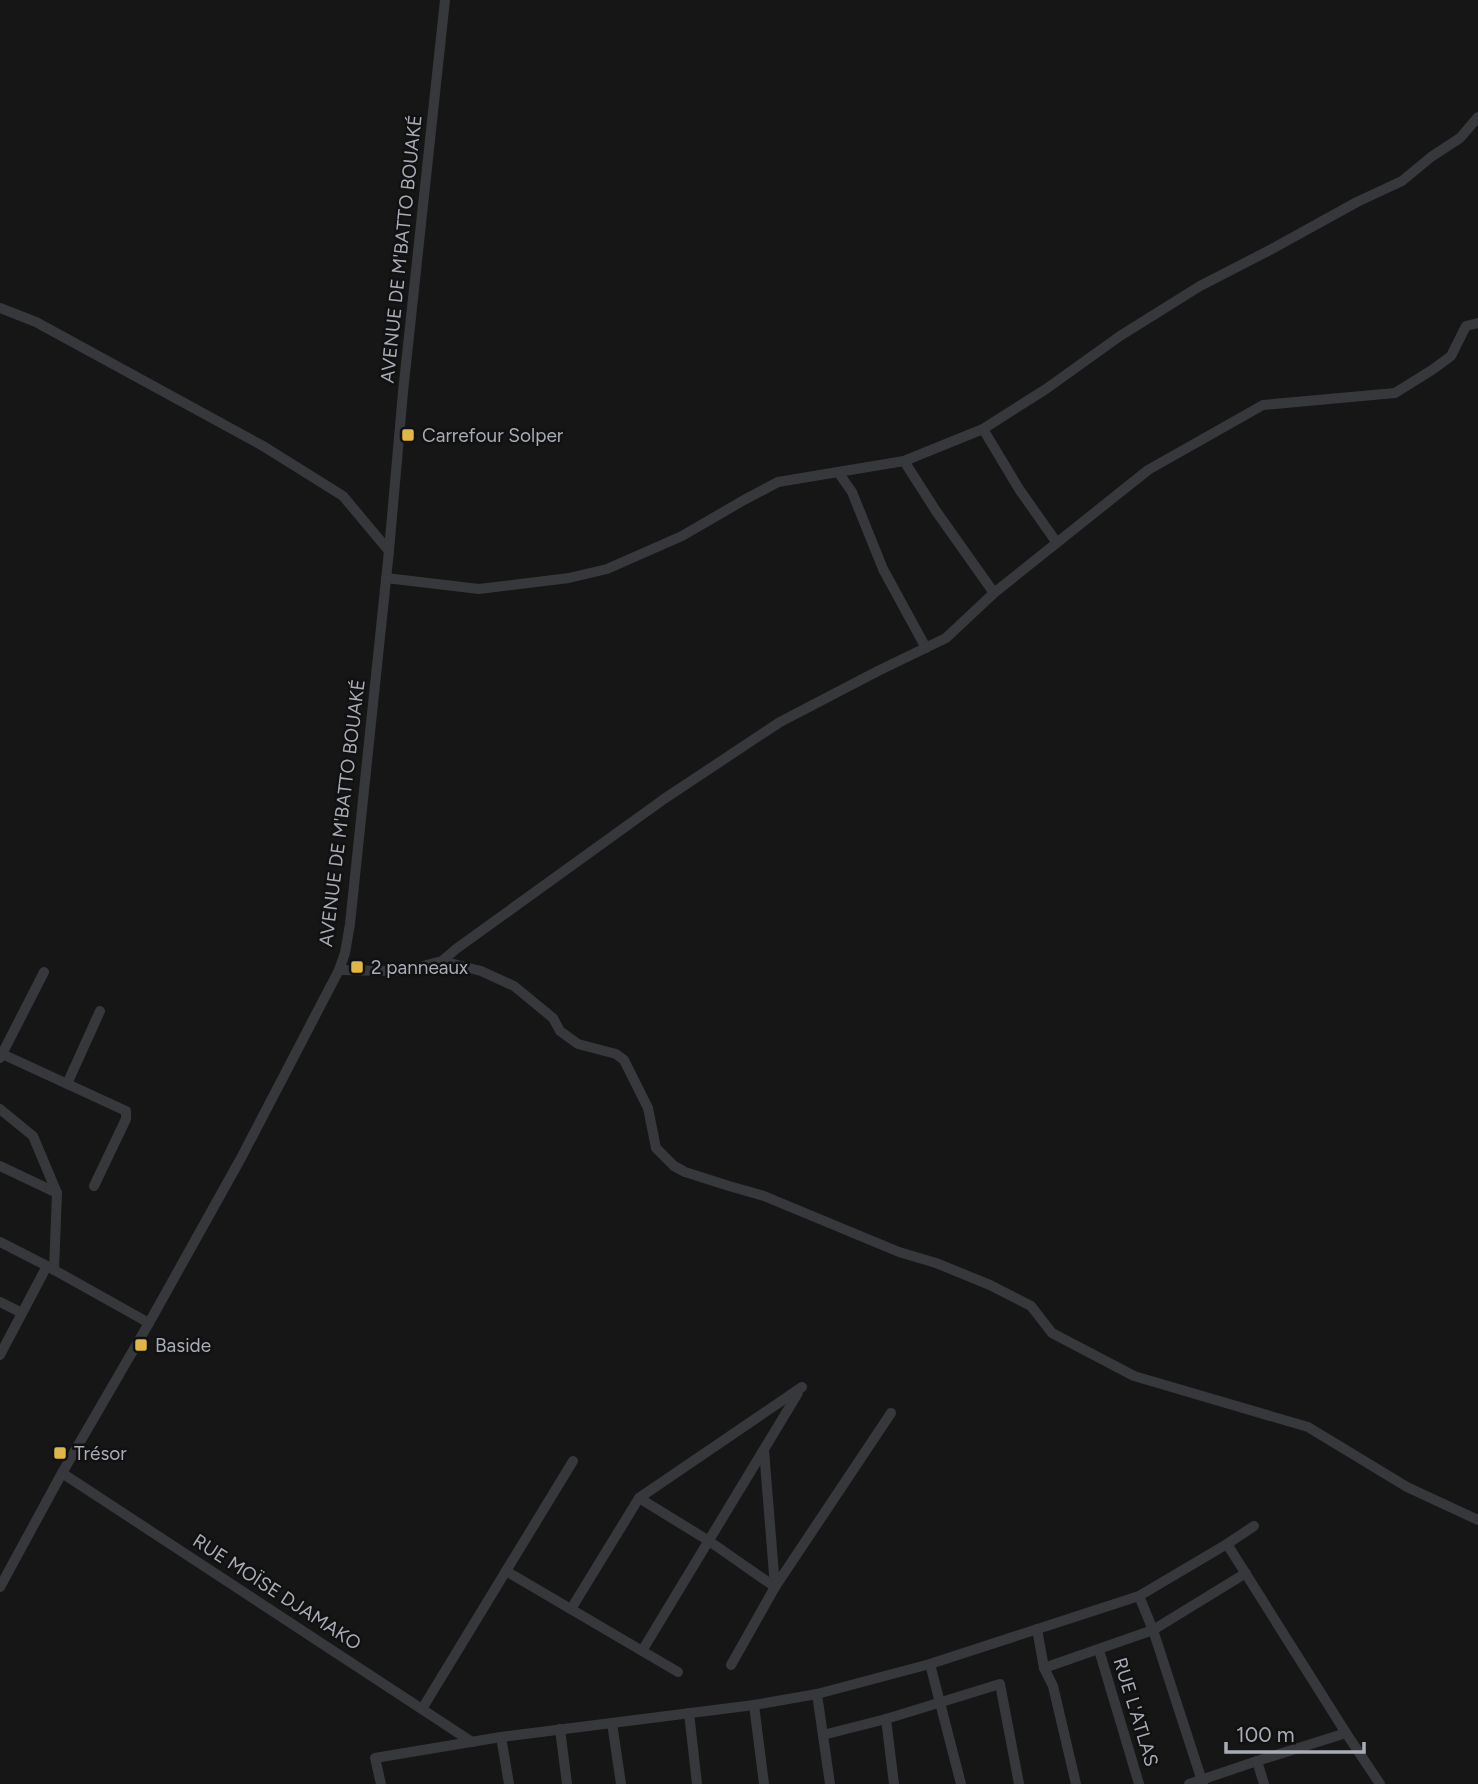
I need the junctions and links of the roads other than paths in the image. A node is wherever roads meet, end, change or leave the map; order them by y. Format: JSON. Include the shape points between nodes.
{"nodes":[{"id":1,"x":445,"y":0,"type":"edge"},
{"id":2,"x":1478,"y":117,"type":"edge"},
{"id":3,"x":0,"y":308,"type":"edge"},
{"id":4,"x":1478,"y":323,"type":"edge"},
{"id":5,"x":983,"y":429,"type":"junction"},
{"id":6,"x":904,"y":461,"type":"junction"},
{"id":7,"x":838,"y":472,"type":"junction"},
{"id":8,"x":1057,"y":543,"type":"junction"},
{"id":9,"x":389,"y":551,"type":"junction"},
{"id":10,"x":386,"y":578,"type":"junction"},
{"id":11,"x":994,"y":593,"type":"junction"},
{"id":12,"x":926,"y":648,"type":"junction"},
{"id":13,"x":442,"y":961,"type":"junction"},
{"id":14,"x":339,"y":970,"type":"junction"},
{"id":15,"x":44,"y":972,"type":"dead end"},
{"id":16,"x":100,"y":1011,"type":"dead end"},
{"id":17,"x":1,"y":1055,"type":"edge"},
{"id":18,"x":67,"y":1084,"type":"junction"},
{"id":19,"x":0,"y":1109,"type":"edge"},
{"id":20,"x":0,"y":1166,"type":"edge"},
{"id":21,"x":94,"y":1186,"type":"dead end"},
{"id":22,"x":57,"y":1193,"type":"junction"},
{"id":23,"x":0,"y":1242,"type":"edge"},
{"id":24,"x":51,"y":1268,"type":"junction"},
{"id":25,"x":0,"y":1302,"type":"edge"},
{"id":26,"x":22,"y":1313,"type":"junction"},
{"id":27,"x":149,"y":1324,"type":"junction"},
{"id":28,"x":0,"y":1355,"type":"edge"},
{"id":29,"x":891,"y":1413,"type":"dead end"},
{"id":30,"x":764,"y":1449,"type":"junction"},
{"id":31,"x":573,"y":1461,"type":"dead end"},
{"id":32,"x":62,"y":1473,"type":"junction"},
{"id":33,"x":639,"y":1499,"type":"junction"},
{"id":34,"x":1478,"y":1520,"type":"edge"},
{"id":35,"x":1254,"y":1526,"type":"dead end"},
{"id":36,"x":709,"y":1541,"type":"junction"},
{"id":37,"x":1227,"y":1544,"type":"junction"},
{"id":38,"x":506,"y":1571,"type":"junction"},
{"id":39,"x":1246,"y":1573,"type":"junction"},
{"id":40,"x":0,"y":1587,"type":"edge"},
{"id":41,"x":775,"y":1587,"type":"junction"},
{"id":42,"x":1139,"y":1596,"type":"junction"},
{"id":43,"x":571,"y":1609,"type":"junction"},
{"id":44,"x":1037,"y":1629,"type":"junction"},
{"id":45,"x":1153,"y":1630,"type":"junction"},
{"id":46,"x":1099,"y":1650,"type":"junction"},
{"id":47,"x":642,"y":1651,"type":"junction"},
{"id":48,"x":930,"y":1664,"type":"junction"},
{"id":49,"x":731,"y":1665,"type":"dead end"},
{"id":50,"x":1044,"y":1668,"type":"junction"},
{"id":51,"x":678,"y":1672,"type":"dead end"},
{"id":52,"x":817,"y":1694,"type":"junction"},
{"id":53,"x":941,"y":1702,"type":"junction"},
{"id":54,"x":754,"y":1705,"type":"junction"},
{"id":55,"x":422,"y":1709,"type":"junction"},
{"id":56,"x":689,"y":1713,"type":"junction"},
{"id":57,"x":886,"y":1719,"type":"junction"},
{"id":58,"x":612,"y":1723,"type":"junction"},
{"id":59,"x":560,"y":1730,"type":"junction"},
{"id":60,"x":1346,"y":1733,"type":"junction"},
{"id":61,"x":823,"y":1735,"type":"junction"},
{"id":62,"x":501,"y":1737,"type":"junction"},
{"id":63,"x":472,"y":1742,"type":"junction"},
{"id":64,"x":1256,"y":1761,"type":"junction"},
{"id":65,"x":1202,"y":1782,"type":"edge"},
{"id":66,"x":381,"y":1784,"type":"edge"},
{"id":67,"x":509,"y":1784,"type":"edge"},
{"id":68,"x":567,"y":1784,"type":"edge"},
{"id":69,"x":621,"y":1784,"type":"edge"},
{"id":70,"x":697,"y":1784,"type":"edge"},
{"id":71,"x":764,"y":1784,"type":"edge"},
{"id":72,"x":830,"y":1784,"type":"edge"},
{"id":73,"x":894,"y":1784,"type":"edge"},
{"id":74,"x":961,"y":1784,"type":"edge"},
{"id":75,"x":1018,"y":1784,"type":"edge"},
{"id":76,"x":1076,"y":1784,"type":"edge"},
{"id":77,"x":1139,"y":1784,"type":"edge"},
{"id":78,"x":1189,"y":1784,"type":"edge"},
{"id":79,"x":1264,"y":1784,"type":"edge"},
{"id":80,"x":1380,"y":1784,"type":"edge"}],
"edges":[{"from":1,"to":9,"type":"street","name":"AVENUE DE M'BATTO BOUAKÉ"},
{"from":2,"to":5,"type":"street","via":[[1460,138],[1402,181],[1200,286]]},
{"from":3,"to":9,"type":"street","via":[[36,322],[344,496]]},
{"from":4,"to":8,"type":"street","via":[[1466,326],[1451,356],[1395,393],[1263,405],[1148,470]]},
{"from":5,"to":6,"type":"street"},
{"from":5,"to":8,"type":"street"},
{"from":6,"to":7,"type":"street"},
{"from":6,"to":11,"type":"street"},
{"from":7,"to":10,"type":"street","via":[[778,482],[682,536],[607,569],[569,578],[479,589]]},
{"from":7,"to":12,"type":"street","via":[[852,492],[883,569]]},
{"from":8,"to":11,"type":"street"},
{"from":9,"to":10,"type":"street","name":"AVENUE DE M'BATTO BOUAKÉ"},
{"from":10,"to":14,"type":"street","name":"AVENUE DE M'BATTO BOUAKÉ","via":[[350,923]]},
{"from":11,"to":12,"type":"street","via":[[946,638]]},
{"from":12,"to":13,"type":"street","via":[[780,722],[664,799]]},
{"from":13,"to":14,"type":"street","via":[[392,971]]},
{"from":13,"to":34,"type":"street","via":[[514,986],[578,1044],[624,1060],[648,1108],[656,1148],[685,1172],[764,1196],[990,1284],[1031,1306],[1052,1333],[1134,1376],[1308,1427],[1407,1487]]},
{"from":14,"to":27,"type":"street","name":"AVENUE DE M'BATTO BOUAKÉ"},
{"from":15,"to":17,"type":"street"},
{"from":16,"to":18,"type":"street"},
{"from":17,"to":18,"type":"street"},
{"from":18,"to":21,"type":"street","via":[[126,1111]]},
{"from":19,"to":22,"type":"street","via":[[33,1136]]},
{"from":20,"to":22,"type":"street"},
{"from":22,"to":24,"type":"street"},
{"from":23,"to":24,"type":"street"},
{"from":24,"to":26,"type":"street"},
{"from":24,"to":27,"type":"street"},
{"from":25,"to":26,"type":"street"},
{"from":26,"to":28,"type":"street"},
{"from":27,"to":32,"type":"street","name":"AVENUE DE M'BATTO BOUAKÉ"},
{"from":29,"to":41,"type":"street"},
{"from":30,"to":33,"type":"street","via":[[802,1387]]},
{"from":30,"to":36,"type":"street"},
{"from":30,"to":41,"type":"street"},
{"from":31,"to":38,"type":"street"},
{"from":32,"to":40,"type":"street","name":"AVENUE DE M'BATTO BOUAKÉ"},
{"from":32,"to":55,"type":"street","name":"RUE MOÏSE DJAMAKO"},
{"from":33,"to":36,"type":"street"},
{"from":33,"to":43,"type":"street"},
{"from":35,"to":37,"type":"street"},
{"from":36,"to":41,"type":"street"},
{"from":36,"to":47,"type":"street"},
{"from":37,"to":39,"type":"street"},
{"from":37,"to":42,"type":"street"},
{"from":38,"to":43,"type":"street"},
{"from":38,"to":55,"type":"street"},
{"from":39,"to":45,"type":"street"},
{"from":39,"to":60,"type":"street"},
{"from":41,"to":49,"type":"street"},
{"from":42,"to":44,"type":"street"},
{"from":42,"to":45,"type":"street"},
{"from":43,"to":47,"type":"street"},
{"from":44,"to":48,"type":"street"},
{"from":44,"to":50,"type":"street"},
{"from":45,"to":46,"type":"street"},
{"from":45,"to":65,"type":"street"},
{"from":46,"to":50,"type":"street"},
{"from":46,"to":77,"type":"street","name":"RUE L'ATLAS"},
{"from":47,"to":51,"type":"street"},
{"from":48,"to":52,"type":"street"},
{"from":48,"to":53,"type":"street"},
{"from":50,"to":76,"type":"street","via":[[1053,1686]]},
{"from":52,"to":54,"type":"street"},
{"from":52,"to":61,"type":"street"},
{"from":53,"to":57,"type":"street"},
{"from":53,"to":74,"type":"street"},
{"from":53,"to":75,"type":"street","via":[[1000,1684]]},
{"from":54,"to":56,"type":"street"},
{"from":54,"to":71,"type":"street"},
{"from":55,"to":63,"type":"street","name":"RUE MOÏSE DJAMAKO"},
{"from":56,"to":58,"type":"street"},
{"from":56,"to":70,"type":"street"},
{"from":57,"to":61,"type":"street"},
{"from":57,"to":73,"type":"street"},
{"from":58,"to":59,"type":"street"},
{"from":58,"to":69,"type":"street"},
{"from":59,"to":62,"type":"street"},
{"from":59,"to":68,"type":"street"},
{"from":60,"to":64,"type":"street"},
{"from":60,"to":80,"type":"street"},
{"from":61,"to":72,"type":"street"},
{"from":62,"to":63,"type":"street"},
{"from":62,"to":67,"type":"street"},
{"from":63,"to":66,"type":"street","via":[[375,1758]]},
{"from":64,"to":65,"type":"street"},
{"from":64,"to":79,"type":"street"},
{"from":65,"to":78,"type":"street"}]}
